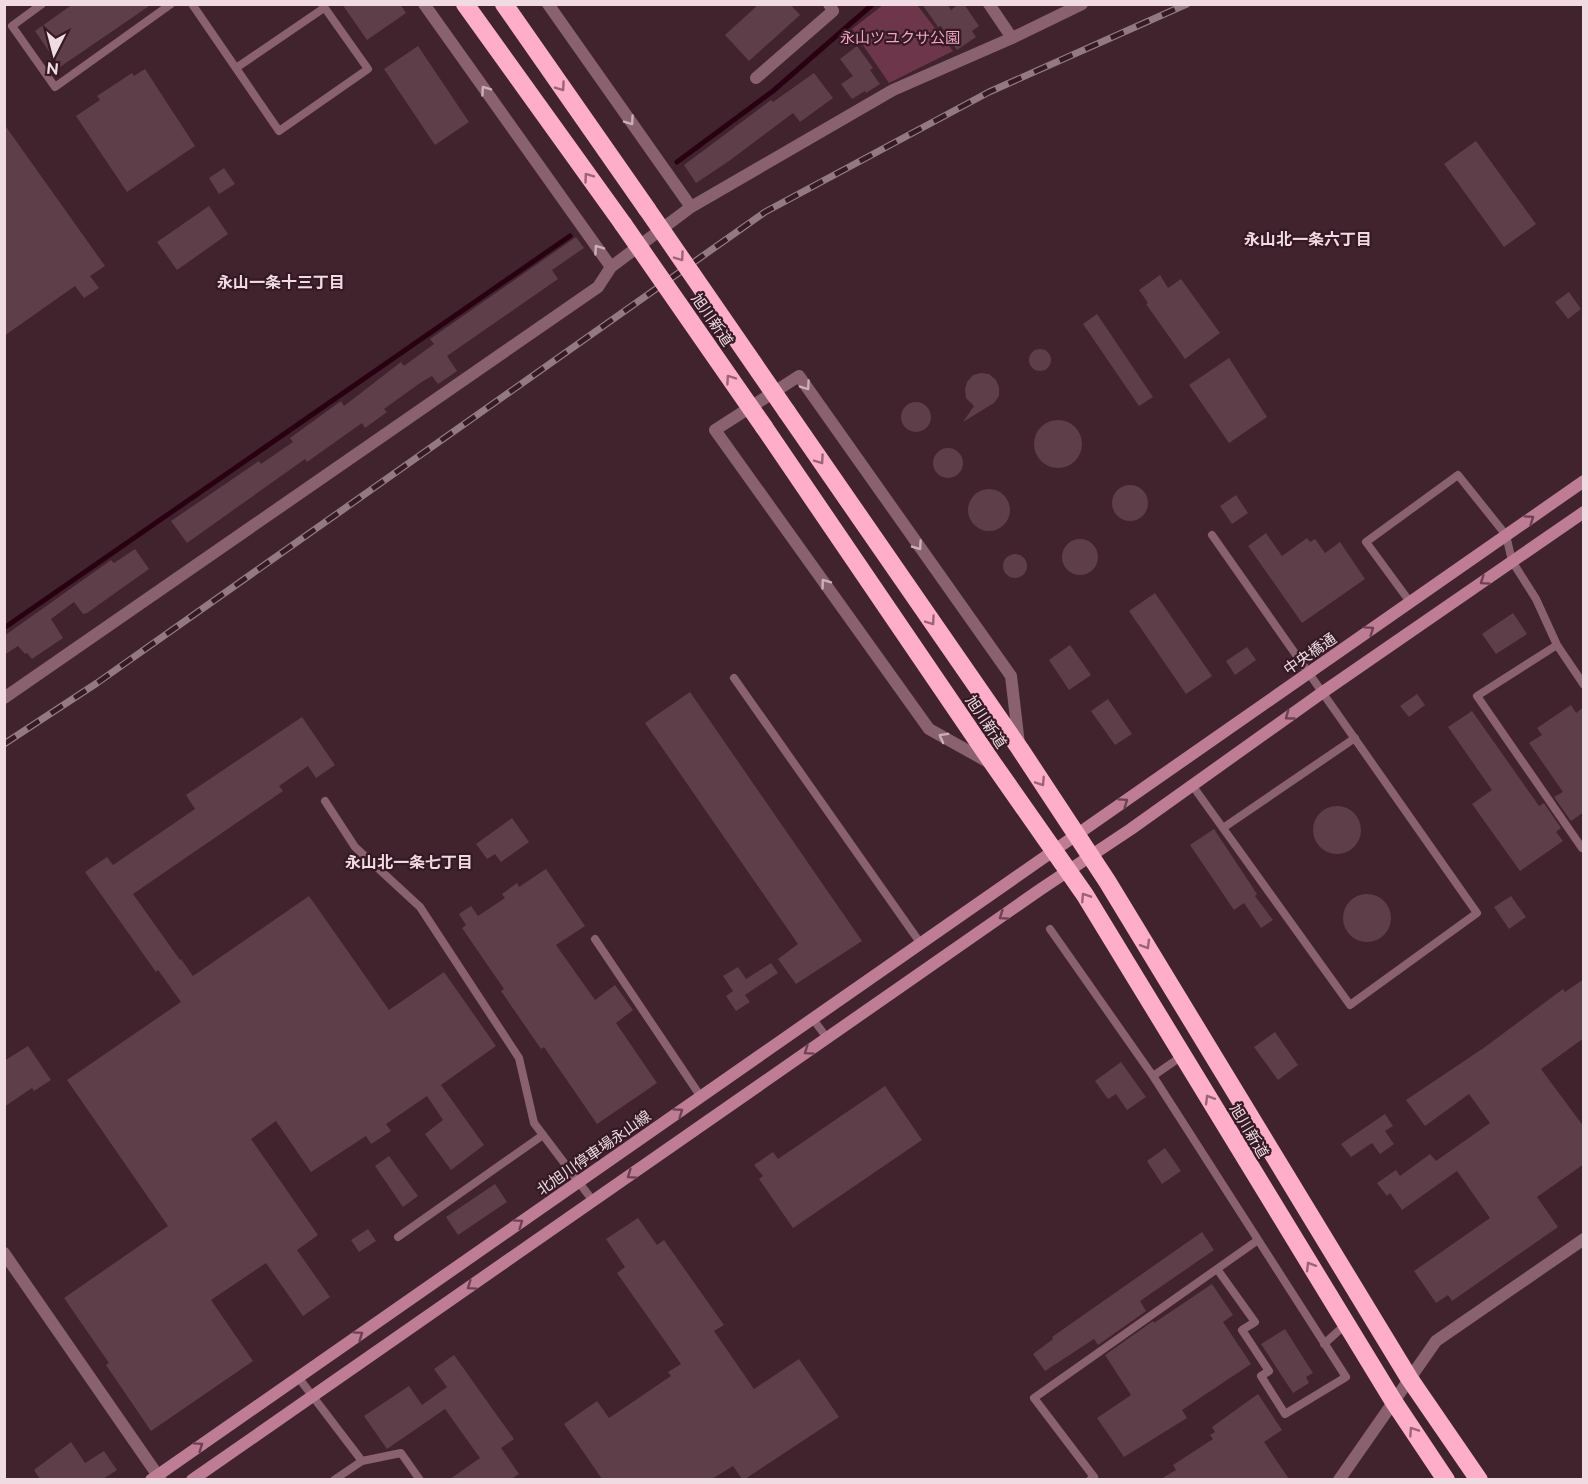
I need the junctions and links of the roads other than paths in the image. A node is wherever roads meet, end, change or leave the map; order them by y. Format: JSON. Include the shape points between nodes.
{"nodes":[{"id":1,"x":42,"y":4,"type":"edge"},
{"id":2,"x":171,"y":4,"type":"edge"},
{"id":3,"x":192,"y":4,"type":"edge"},
{"id":4,"x":424,"y":4,"type":"edge"},
{"id":5,"x":465,"y":4,"type":"edge"},
{"id":6,"x":504,"y":4,"type":"edge"},
{"id":7,"x":548,"y":4,"type":"edge"},
{"id":8,"x":829,"y":4,"type":"edge"},
{"id":9,"x":989,"y":4,"type":"edge"},
{"id":10,"x":1082,"y":4,"type":"edge"},
{"id":11,"x":323,"y":6,"type":"edge"},
{"id":12,"x":1012,"y":38,"type":"junction"},
{"id":13,"x":236,"y":68,"type":"junction"},
{"id":14,"x":756,"y":78,"type":"dead end"},
{"id":15,"x":691,"y":207,"type":"junction"},
{"id":16,"x":611,"y":267,"type":"junction"},
{"id":17,"x":1584,"y":481,"type":"edge"},
{"id":18,"x":1584,"y":512,"type":"edge"},
{"id":19,"x":1212,"y":535,"type":"dead end"},
{"id":20,"x":1506,"y":535,"type":"junction"},
{"id":21,"x":1512,"y":561,"type":"junction"},
{"id":22,"x":1410,"y":602,"type":"junction"},
{"id":23,"x":1557,"y":645,"type":"junction"},
{"id":24,"x":1309,"y":673,"type":"junction"},
{"id":25,"x":734,"y":678,"type":"dead end"},
{"id":26,"x":1584,"y":685,"type":"edge"},
{"id":27,"x":1323,"y":692,"type":"junction"},
{"id":28,"x":4,"y":698,"type":"edge"},
{"id":29,"x":1355,"y":738,"type":"junction"},
{"id":30,"x":1020,"y":749,"type":"junction"},
{"id":31,"x":994,"y":765,"type":"junction"},
{"id":32,"x":1192,"y":785,"type":"junction"},
{"id":33,"x":326,"y":801,"type":"dead end"},
{"id":34,"x":1223,"y":828,"type":"junction"},
{"id":35,"x":1076,"y":836,"type":"junction"},
{"id":36,"x":1584,"y":847,"type":"edge"},
{"id":37,"x":1054,"y":851,"type":"junction"},
{"id":38,"x":1091,"y":856,"type":"junction"},
{"id":39,"x":1068,"y":871,"type":"junction"},
{"id":40,"x":1050,"y":929,"type":"dead end"},
{"id":41,"x":595,"y":939,"type":"dead end"},
{"id":42,"x":921,"y":944,"type":"junction"},
{"id":43,"x":813,"y":1019,"type":"junction"},
{"id":44,"x":827,"y":1038,"type":"junction"},
{"id":45,"x":1182,"y":1056,"type":"junction"},
{"id":46,"x":1154,"y":1076,"type":"junction"},
{"id":47,"x":701,"y":1097,"type":"junction"},
{"id":48,"x":543,"y":1135,"type":"junction"},
{"id":49,"x":579,"y":1182,"type":"junction"},
{"id":50,"x":593,"y":1201,"type":"junction"},
{"id":51,"x":398,"y":1237,"type":"dead end"},
{"id":52,"x":1584,"y":1239,"type":"edge"},
{"id":53,"x":1258,"y":1240,"type":"junction"},
{"id":54,"x":4,"y":1253,"type":"edge"},
{"id":55,"x":1217,"y":1269,"type":"junction"},
{"id":56,"x":1346,"y":1324,"type":"junction"},
{"id":57,"x":1324,"y":1344,"type":"junction"},
{"id":58,"x":298,"y":1377,"type":"junction"},
{"id":59,"x":1409,"y":1378,"type":"junction"},
{"id":60,"x":313,"y":1396,"type":"junction"},
{"id":61,"x":1394,"y":1402,"type":"junction"},
{"id":62,"x":362,"y":1461,"type":"junction"},
{"id":63,"x":157,"y":1478,"type":"edge"},
{"id":64,"x":192,"y":1479,"type":"edge"},
{"id":65,"x":334,"y":1479,"type":"edge"},
{"id":66,"x":420,"y":1479,"type":"edge"},
{"id":67,"x":1090,"y":1479,"type":"edge"},
{"id":68,"x":1339,"y":1479,"type":"edge"},
{"id":69,"x":1446,"y":1479,"type":"edge"},
{"id":70,"x":1479,"y":1479,"type":"edge"}],
"edges":[{"from":1,"to":2,"type":"lane","via":[[12,26],[55,87]]},
{"from":3,"to":13,"type":"lane"},
{"from":16,"to":4,"type":"street","one_way":true},
{"from":31,"to":5,"type":"highway","name":"旭川新道","one_way":true,"bridge":true,"via":[[764,427]]},
{"from":6,"to":30,"type":"highway","name":"旭川新道","one_way":true,"bridge":true},
{"from":7,"to":15,"type":"street","one_way":true},
{"from":8,"to":14,"type":"street","via":[[833,11]]},
{"from":9,"to":12,"type":"street"},
{"from":10,"to":12,"type":"street"},
{"from":11,"to":13,"type":"lane"},
{"from":11,"to":13,"type":"lane","via":[[368,69],[279,131]]},
{"from":12,"to":15,"type":"street","via":[[893,90]]},
{"from":15,"to":16,"type":"street"},
{"from":16,"to":28,"type":"street","via":[[598,287]]},
{"from":20,"to":17,"type":"main road","name":"中央橋通","one_way":true},
{"from":18,"to":21,"type":"main road"},
{"from":19,"to":24,"type":"lane"},
{"from":20,"to":21,"type":"lane"},
{"from":20,"to":22,"type":"main road","name":"中央橋通"},
{"from":20,"to":22,"type":"lane","via":[[1458,475],[1366,542]]},
{"from":21,"to":23,"type":"lane","via":[[1536,598]]},
{"from":21,"to":27,"type":"main road","one_way":true},
{"from":24,"to":22,"type":"main road","name":"中央橋通","one_way":true},
{"from":23,"to":26,"type":"lane"},
{"from":23,"to":36,"type":"lane","via":[[1477,696]]},
{"from":24,"to":27,"type":"lane"},
{"from":35,"to":24,"type":"main road","name":"中央橋通","one_way":true},
{"from":25,"to":42,"type":"lane"},
{"from":27,"to":29,"type":"lane"},
{"from":27,"to":32,"type":"main road","one_way":true},
{"from":29,"to":34,"type":"lane"},
{"from":29,"to":34,"type":"lane","via":[[1477,913],[1350,1005]]},
{"from":31,"to":30,"type":"street","one_way":true,"via":[[929,729],[715,430],[799,376],[1011,676]]},
{"from":30,"to":35,"type":"highway","name":"旭川新道","one_way":true},
{"from":31,"to":37,"type":"highway","name":"旭川新道"},
{"from":32,"to":34,"type":"lane"},
{"from":32,"to":38,"type":"main road"},
{"from":33,"to":48,"type":"lane","via":[[355,847],[420,907],[519,1058],[534,1123]]},
{"from":35,"to":37,"type":"main road","name":"中央橋通"},
{"from":35,"to":38,"type":"highway","name":"旭川新道"},
{"from":37,"to":39,"type":"highway","name":"旭川新道"},
{"from":37,"to":42,"type":"main road","name":"北旭川停車場永山線"},
{"from":38,"to":39,"type":"main road"},
{"from":38,"to":59,"type":"highway","name":"旭川新道","one_way":true},
{"from":39,"to":44,"type":"main road","one_way":true},
{"from":45,"to":39,"type":"highway","name":"旭川新道","one_way":true},
{"from":40,"to":46,"type":"lane"},
{"from":41,"to":47,"type":"lane"},
{"from":42,"to":43,"type":"main road","name":"北旭川停車場永山線"},
{"from":43,"to":44,"type":"lane"},
{"from":43,"to":47,"type":"main road","name":"北旭川停車場永山線"},
{"from":44,"to":50,"type":"main road","one_way":true},
{"from":45,"to":46,"type":"lane"},
{"from":56,"to":45,"type":"highway","name":"旭川新道","one_way":true},
{"from":46,"to":53,"type":"lane"},
{"from":49,"to":47,"type":"main road","name":"北旭川停車場永山線","one_way":true},
{"from":48,"to":49,"type":"lane"},
{"from":48,"to":51,"type":"lane"},
{"from":49,"to":50,"type":"lane"},
{"from":58,"to":49,"type":"main road","name":"北旭川停車場永山線","one_way":true},
{"from":50,"to":60,"type":"main road","one_way":true},
{"from":52,"to":59,"type":"street","via":[[1436,1341]]},
{"from":53,"to":55,"type":"lane"},
{"from":53,"to":57,"type":"lane"},
{"from":54,"to":63,"type":"street"},
{"from":55,"to":57,"type":"lane","via":[[1255,1322],[1242,1330],[1269,1371],[1261,1376],[1285,1414],[1346,1377]]},
{"from":55,"to":67,"type":"lane","via":[[1034,1398],[1094,1477]]},
{"from":56,"to":57,"type":"lane"},
{"from":56,"to":61,"type":"highway","name":"旭川新道"},
{"from":58,"to":60,"type":"lane"},
{"from":63,"to":58,"type":"main road","name":"北旭川停車場永山線","one_way":true},
{"from":59,"to":61,"type":"street"},
{"from":59,"to":70,"type":"highway","name":"旭川新道"},
{"from":60,"to":62,"type":"lane"},
{"from":60,"to":64,"type":"main road"},
{"from":61,"to":68,"type":"street"},
{"from":69,"to":61,"type":"highway","name":"旭川新道","one_way":true},
{"from":62,"to":65,"type":"lane"},
{"from":62,"to":66,"type":"lane","via":[[401,1453]]}]}
